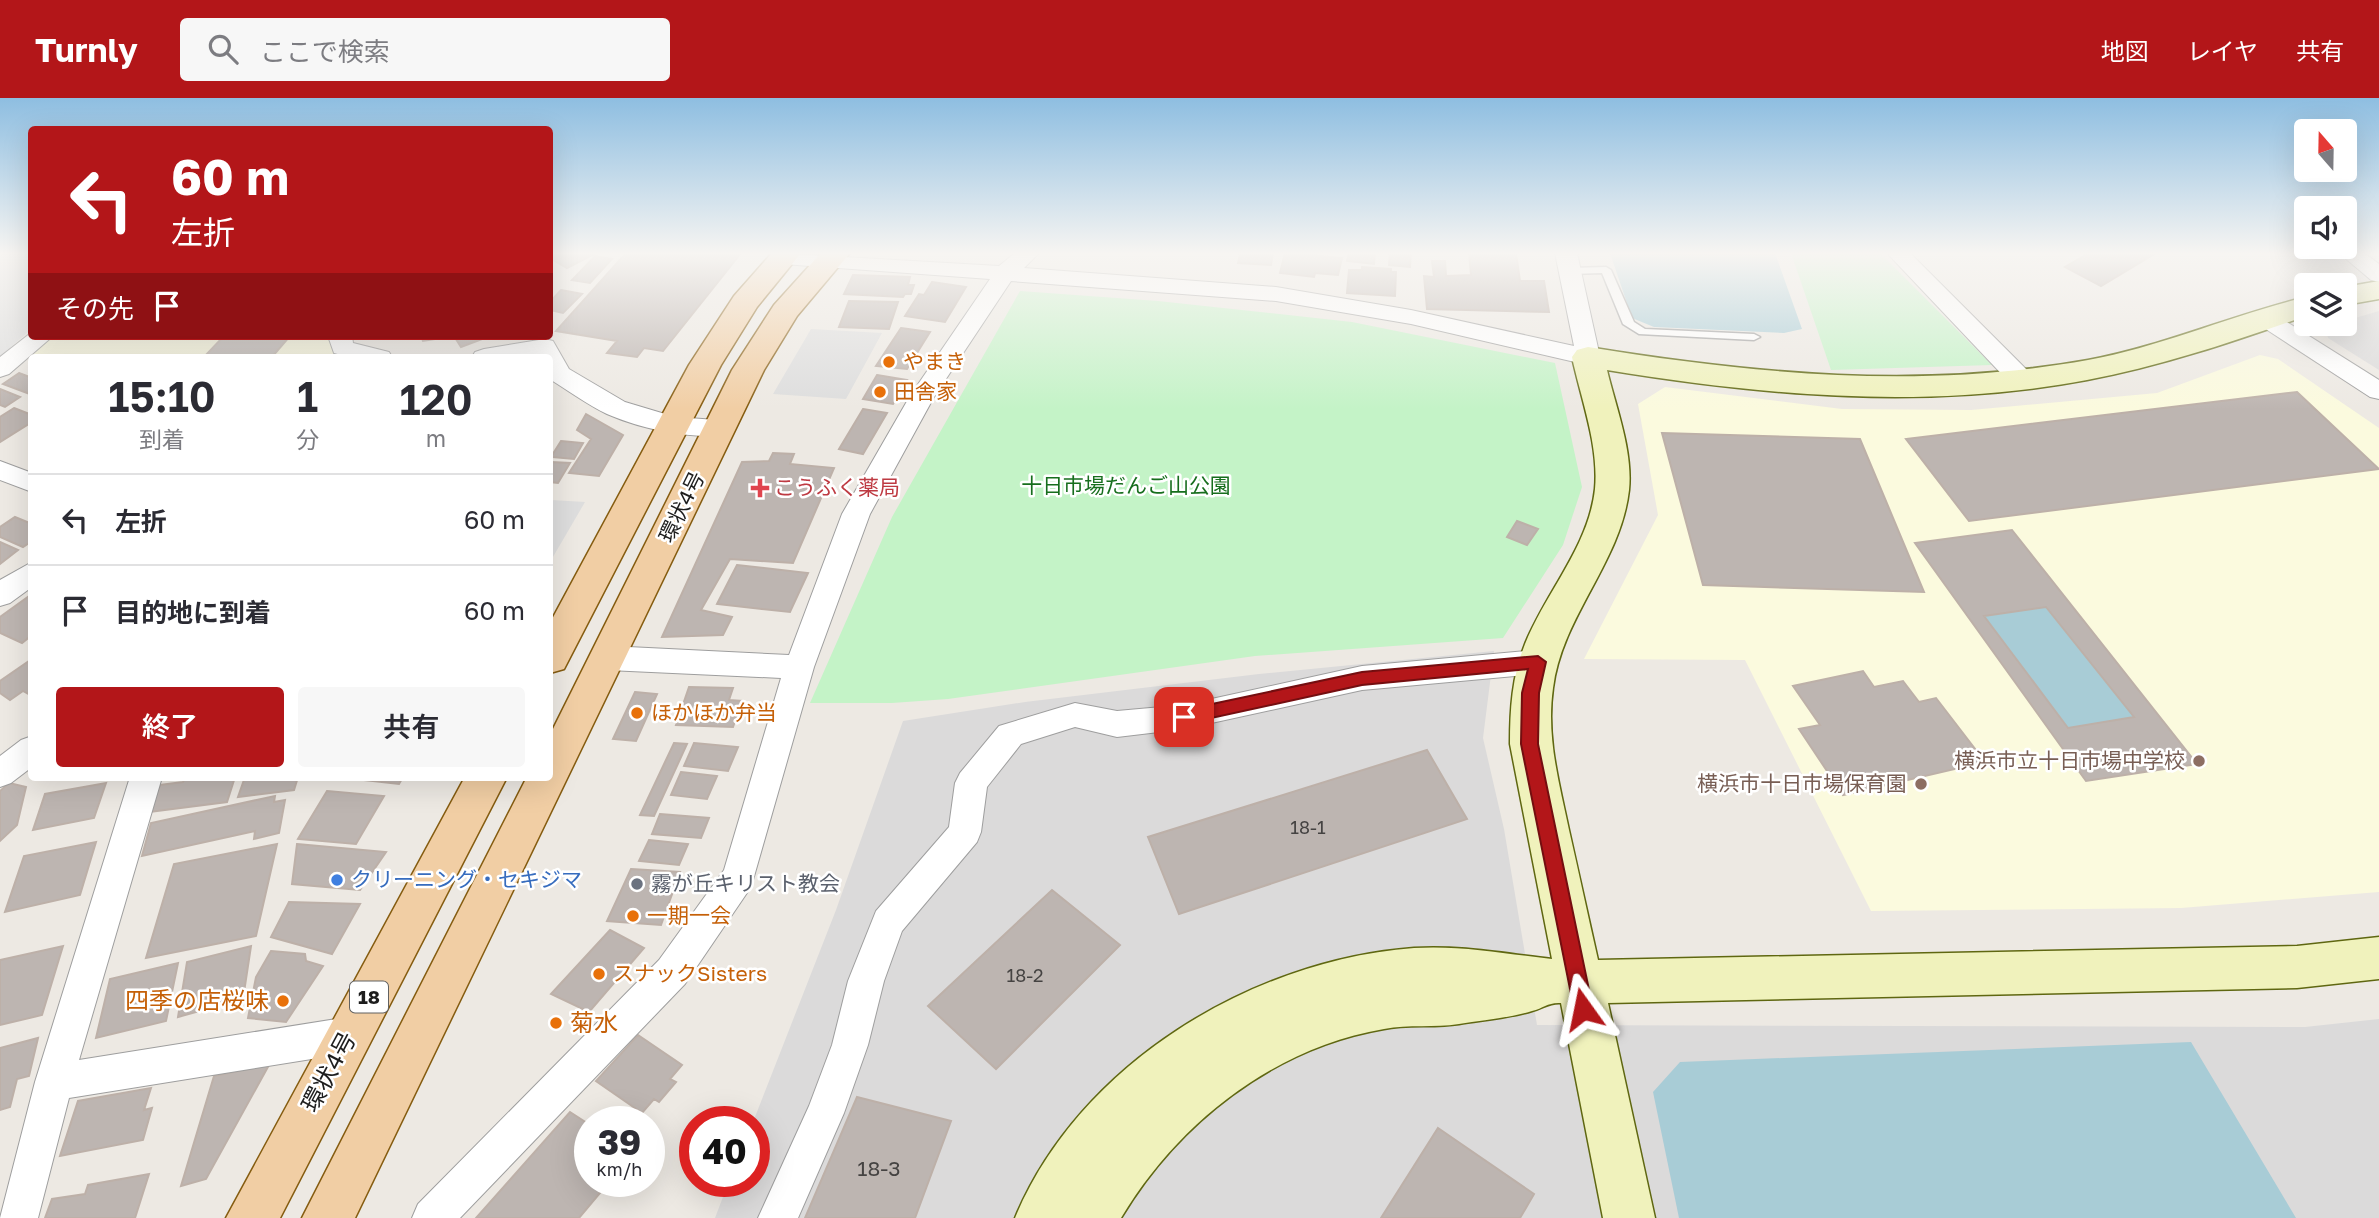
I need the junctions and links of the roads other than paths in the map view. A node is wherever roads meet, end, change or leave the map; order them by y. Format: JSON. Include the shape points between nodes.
{"nodes":[{"id":1,"x":743,"y":305,"type":"edge"},
{"id":2,"x":790,"y":305,"type":"edge"},
{"id":3,"x":986,"y":305,"type":"edge"},
{"id":4,"x":1342,"y":305,"type":"edge"},
{"id":5,"x":1577,"y":305,"type":"edge"},
{"id":6,"x":1621,"y":305,"type":"edge"},
{"id":7,"x":1949,"y":305,"type":"edge"},
{"id":8,"x":2294,"y":310,"type":"edge"},
{"id":9,"x":2266,"y":319,"type":"junction"},
{"id":10,"x":1754,"y":337,"type":"dead end"},
{"id":11,"x":36,"y":340,"type":"edge"},
{"id":12,"x":341,"y":340,"type":"edge"},
{"id":13,"x":537,"y":346,"type":"edge"},
{"id":14,"x":367,"y":354,"type":"edge"},
{"id":15,"x":498,"y":354,"type":"edge"},
{"id":16,"x":1588,"y":357,"type":"junction"},
{"id":17,"x":553,"y":365,"type":"edge"},
{"id":18,"x":0,"y":369,"type":"edge"},
{"id":19,"x":2021,"y":379,"type":"junction"},
{"id":20,"x":2379,"y":391,"type":"edge"},
{"id":21,"x":674,"y":425,"type":"junction"},
{"id":22,"x":720,"y":427,"type":"junction"},
{"id":23,"x":0,"y":470,"type":"edge"},
{"id":24,"x":28,"y":481,"type":"edge"},
{"id":25,"x":28,"y":575,"type":"edge"},
{"id":26,"x":0,"y":595,"type":"edge"},
{"id":27,"x":553,"y":652,"type":"edge"},
{"id":28,"x":608,"y":658,"type":"junction"},
{"id":29,"x":1538,"y":662,"type":"junction"},
{"id":30,"x":799,"y":667,"type":"junction"},
{"id":31,"x":28,"y":752,"type":"edge"},
{"id":32,"x":553,"y":768,"type":"edge"},
{"id":33,"x":0,"y":774,"type":"edge"},
{"id":34,"x":145,"y":781,"type":"edge"},
{"id":35,"x":484,"y":781,"type":"edge"},
{"id":36,"x":546,"y":781,"type":"edge"},
{"id":37,"x":2379,"y":958,"type":"edge"},
{"id":38,"x":1578,"y":982,"type":"junction"},
{"id":39,"x":349,"y":1035,"type":"junction"},
{"id":40,"x":54,"y":1082,"type":"junction"},
{"id":41,"x":18,"y":1218,"type":"edge"},
{"id":42,"x":252,"y":1218,"type":"edge"},
{"id":43,"x":328,"y":1218,"type":"edge"},
{"id":44,"x":432,"y":1218,"type":"edge"},
{"id":45,"x":778,"y":1218,"type":"edge"},
{"id":46,"x":1041,"y":1218,"type":"edge"},
{"id":47,"x":1091,"y":1218,"type":"edge"},
{"id":48,"x":1629,"y":1218,"type":"edge"}],
"edges":[{"from":1,"to":21,"type":"main road"},
{"from":2,"to":22,"type":"main road","name":"環状4号","via":[[748,370]]},
{"from":3,"to":30,"type":"street","via":[[922,396],[856,514]]},
{"from":4,"to":16,"type":"street"},
{"from":5,"to":16,"type":"street"},
{"from":6,"to":10,"type":"lane","via":[[1629,324],[1643,332]]},
{"from":7,"to":19,"type":"street"},
{"from":8,"to":9,"type":"street"},
{"from":9,"to":19,"type":"street","via":[[2146,357]]},
{"from":9,"to":20,"type":"street"},
{"from":11,"to":18,"type":"street"},
{"from":12,"to":14,"type":"street","via":[[342,348]]},
{"from":13,"to":15,"type":"street"},
{"from":16,"to":19,"type":"street","via":[[1752,380],[1911,387]]},
{"from":16,"to":29,"type":"street","via":[[1612,486],[1606,519]]},
{"from":17,"to":21,"type":"street","via":[[616,408]]},
{"from":21,"to":22,"type":"street"},
{"from":21,"to":27,"type":"main road"},
{"from":22,"to":28,"type":"main road","name":"環状4号"},
{"from":23,"to":24,"type":"street"},
{"from":25,"to":26,"type":"street"},
{"from":28,"to":30,"type":"street"},
{"from":28,"to":32,"type":"main road","name":"環状4号"},
{"from":29,"to":38,"type":"street","via":[[1531,693],[1530,744]]},
{"from":29,"to":45,"type":"street","via":[[1362,678],[1171,719],[1117,724],[1075,715],[1010,735],[971,783],[965,832],[888,922],[866,981],[850,1045]]},
{"from":30,"to":44,"type":"street","via":[[739,876],[672,972]]},
{"from":31,"to":33,"type":"street"},
{"from":34,"to":40,"type":"street"},
{"from":35,"to":39,"type":"main road","name":"環状4号","number":"18"},
{"from":36,"to":43,"type":"main road","name":"環状4号"},
{"from":37,"to":38,"type":"street","via":[[2297,967]]},
{"from":38,"to":46,"type":"street","via":[[1453,969],[1381,973],[1302,992],[1229,1021],[1160,1068],[1098,1133]]},
{"from":38,"to":47,"type":"street","via":[[1454,1003],[1386,1006],[1320,1022],[1245,1058],[1182,1102],[1122,1168]]},
{"from":38,"to":48,"type":"street"},
{"from":39,"to":40,"type":"street"},
{"from":39,"to":42,"type":"main road","name":"環状4号","number":"18"},
{"from":40,"to":41,"type":"street"}]}
